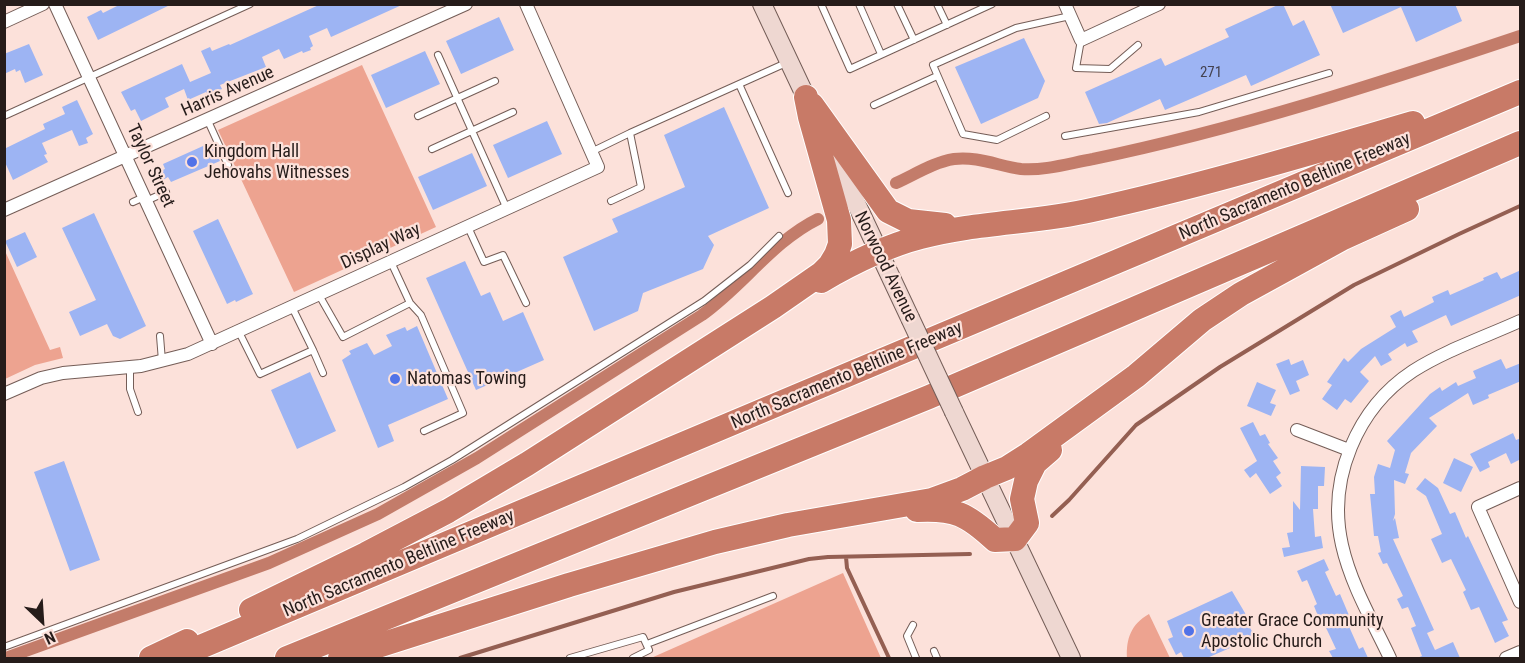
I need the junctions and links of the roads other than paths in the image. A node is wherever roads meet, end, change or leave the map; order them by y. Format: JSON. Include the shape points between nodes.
{"nodes":[{"id":1,"x":43,"y":4,"type":"edge"},
{"id":2,"x":55,"y":4,"type":"edge"},
{"id":3,"x":250,"y":4,"type":"edge"},
{"id":4,"x":466,"y":4,"type":"edge"},
{"id":5,"x":526,"y":4,"type":"edge"},
{"id":6,"x":762,"y":4,"type":"edge"},
{"id":7,"x":821,"y":4,"type":"edge"},
{"id":8,"x":859,"y":4,"type":"edge"},
{"id":9,"x":897,"y":4,"type":"edge"},
{"id":10,"x":937,"y":4,"type":"edge"},
{"id":11,"x":992,"y":4,"type":"edge"},
{"id":12,"x":1159,"y":4,"type":"edge"},
{"id":13,"x":979,"y":7,"type":"edge"},
{"id":14,"x":437,"y":10,"type":"edge"},
{"id":15,"x":1067,"y":10,"type":"edge"},
{"id":16,"x":4,"y":22,"type":"edge"},
{"id":17,"x":947,"y":25,"type":"junction"},
{"id":18,"x":914,"y":40,"type":"junction"},
{"id":19,"x":1081,"y":40,"type":"junction"},
{"id":20,"x":1138,"y":45,"type":"dead end"},
{"id":21,"x":881,"y":54,"type":"junction"},
{"id":22,"x":438,"y":55,"type":"dead end"},
{"id":23,"x":789,"y":61,"type":"junction"},
{"id":24,"x":1329,"y":73,"type":"dead end"},
{"id":25,"x":937,"y":76,"type":"junction"},
{"id":26,"x":90,"y":78,"type":"junction"},
{"id":27,"x":495,"y":81,"type":"dead end"},
{"id":28,"x":739,"y":84,"type":"junction"},
{"id":29,"x":1520,"y":92,"type":"edge"},
{"id":30,"x":806,"y":97,"type":"junction"},
{"id":31,"x":458,"y":99,"type":"junction"},
{"id":32,"x":874,"y":105,"type":"dead end"},
{"id":33,"x":513,"y":112,"type":"dead end"},
{"id":34,"x":4,"y":116,"type":"edge"},
{"id":35,"x":418,"y":116,"type":"dead end"},
{"id":36,"x":1046,"y":116,"type":"dead end"},
{"id":37,"x":208,"y":121,"type":"junction"},
{"id":38,"x":472,"y":131,"type":"junction"},
{"id":39,"x":630,"y":133,"type":"junction"},
{"id":40,"x":1065,"y":136,"type":"dead end"},
{"id":41,"x":1521,"y":143,"type":"edge"},
{"id":42,"x":432,"y":149,"type":"dead end"},
{"id":43,"x":591,"y":152,"type":"junction"},
{"id":44,"x":1521,"y":154,"type":"edge"},
{"id":45,"x":125,"y":156,"type":"junction"},
{"id":46,"x":228,"y":165,"type":"dead end"},
{"id":47,"x":166,"y":192,"type":"dead end"},
{"id":48,"x":788,"y":193,"type":"dead end"},
{"id":49,"x":141,"y":200,"type":"junction"},
{"id":50,"x":611,"y":201,"type":"dead end"},
{"id":51,"x":507,"y":209,"type":"junction"},
{"id":52,"x":4,"y":210,"type":"edge"},
{"id":53,"x":468,"y":227,"type":"junction"},
{"id":54,"x":966,"y":228,"type":"junction"},
{"id":55,"x":779,"y":236,"type":"dead end"},
{"id":56,"x":878,"y":252,"type":"junction"},
{"id":57,"x":391,"y":262,"type":"junction"},
{"id":58,"x":320,"y":295,"type":"junction"},
{"id":59,"x":410,"y":303,"type":"junction"},
{"id":60,"x":526,"y":303,"type":"dead end"},
{"id":61,"x":292,"y":307,"type":"junction"},
{"id":62,"x":773,"y":307,"type":"junction"},
{"id":63,"x":1521,"y":321,"type":"edge"},
{"id":64,"x":239,"y":332,"type":"junction"},
{"id":65,"x":160,"y":336,"type":"dead end"},
{"id":66,"x":212,"y":344,"type":"junction"},
{"id":67,"x":313,"y":350,"type":"junction"},
{"id":68,"x":162,"y":361,"type":"junction"},
{"id":69,"x":130,"y":367,"type":"junction"},
{"id":70,"x":323,"y":373,"type":"dead end"},
{"id":71,"x":1136,"y":376,"type":"junction"},
{"id":72,"x":4,"y":394,"type":"edge"},
{"id":73,"x":138,"y":412,"type":"dead end"},
{"id":74,"x":1297,"y":430,"type":"dead end"},
{"id":75,"x":424,"y":431,"type":"dead end"},
{"id":76,"x":1349,"y":450,"type":"junction"},
{"id":77,"x":985,"y":477,"type":"junction"},
{"id":78,"x":1521,"y":488,"type":"edge"},
{"id":79,"x":862,"y":511,"type":"junction"},
{"id":80,"x":1015,"y":539,"type":"junction"},
{"id":81,"x":773,"y":596,"type":"dead end"},
{"id":82,"x":1521,"y":602,"type":"edge"},
{"id":83,"x":913,"y":625,"type":"dead end"},
{"id":84,"x":647,"y":644,"type":"junction"},
{"id":85,"x":4,"y":647,"type":"edge"},
{"id":86,"x":934,"y":651,"type":"dead end"},
{"id":87,"x":1521,"y":652,"type":"edge"},
{"id":88,"x":151,"y":658,"type":"edge"},
{"id":89,"x":174,"y":658,"type":"edge"},
{"id":90,"x":287,"y":658,"type":"edge"},
{"id":91,"x":340,"y":658,"type":"edge"},
{"id":92,"x":570,"y":658,"type":"edge"},
{"id":93,"x":633,"y":658,"type":"edge"},
{"id":94,"x":916,"y":658,"type":"edge"},
{"id":95,"x":938,"y":658,"type":"edge"},
{"id":96,"x":1071,"y":658,"type":"edge"},
{"id":97,"x":1390,"y":658,"type":"edge"},
{"id":98,"x":1506,"y":658,"type":"edge"}],
"edges":[{"from":1,"to":16,"type":"street"},
{"from":2,"to":26,"type":"street","name":"Taylor Street"},
{"from":3,"to":26,"type":"lane"},
{"from":4,"to":14,"type":"street","name":"Harris Avenue"},
{"from":5,"to":43,"type":"street"},
{"from":6,"to":23,"type":"main road","name":"Norwood Avenue"},
{"from":7,"to":21,"type":"lane","via":[[849,69]]},
{"from":8,"to":21,"type":"lane"},
{"from":9,"to":18,"type":"lane"},
{"from":10,"to":17,"type":"lane"},
{"from":11,"to":13,"type":"lane"},
{"from":12,"to":19,"type":"street"},
{"from":13,"to":17,"type":"lane"},
{"from":14,"to":37,"type":"street","name":"Harris Avenue"},
{"from":15,"to":19,"type":"street"},
{"from":15,"to":25,"type":"lane","via":[[933,65]]},
{"from":17,"to":18,"type":"lane"},
{"from":18,"to":21,"type":"lane"},
{"from":19,"to":20,"type":"lane","via":[[1076,68],[1110,69]]},
{"from":22,"to":31,"type":"lane"},
{"from":23,"to":28,"type":"lane"},
{"from":23,"to":30,"type":"main road","name":"Norwood Avenue"},
{"from":24,"to":40,"type":"lane","via":[[1199,112]]},
{"from":25,"to":32,"type":"lane"},
{"from":25,"to":36,"type":"lane","via":[[963,134],[997,140]]},
{"from":26,"to":34,"type":"lane"},
{"from":26,"to":45,"type":"street","name":"Taylor Street"},
{"from":27,"to":31,"type":"lane"},
{"from":28,"to":39,"type":"lane"},
{"from":28,"to":48,"type":"lane"},
{"from":29,"to":54,"type":"highway","via":[[1168,194],[1088,211]]},
{"from":29,"to":89,"type":"highway","name":"North Sacramento Beltline Freeway"},
{"from":30,"to":54,"type":"highway","via":[[888,211],[908,220]]},
{"from":30,"to":56,"type":"main road","name":"Norwood Avenue"},
{"from":30,"to":62,"type":"highway","via":[[839,220],[840,244],[822,273]]},
{"from":31,"to":35,"type":"lane"},
{"from":31,"to":38,"type":"lane"},
{"from":33,"to":38,"type":"lane"},
{"from":37,"to":45,"type":"street","name":"Harris Avenue"},
{"from":37,"to":46,"type":"lane"},
{"from":38,"to":42,"type":"lane"},
{"from":38,"to":51,"type":"lane"},
{"from":39,"to":43,"type":"lane"},
{"from":39,"to":50,"type":"lane","via":[[641,187]]},
{"from":41,"to":90,"type":"highway","via":[[929,397]]},
{"from":43,"to":51,"type":"street","name":"Display Way","via":[[598,167]]},
{"from":44,"to":71,"type":"highway","via":[[1342,238],[1241,294]]},
{"from":45,"to":49,"type":"street","name":"Taylor Street"},
{"from":45,"to":52,"type":"street","name":"Harris Avenue"},
{"from":47,"to":49,"type":"lane"},
{"from":49,"to":66,"type":"street","name":"Taylor Street"},
{"from":51,"to":53,"type":"street","name":"Display Way"},
{"from":53,"to":57,"type":"street","name":"Display Way"},
{"from":53,"to":60,"type":"lane","via":[[484,262],[503,255]]},
{"from":54,"to":56,"type":"highway","via":[[922,236]]},
{"from":55,"to":85,"type":"lane","via":[[704,301],[404,487],[297,540]]},
{"from":56,"to":62,"type":"highway"},
{"from":56,"to":77,"type":"main road","name":"Norwood Avenue","bridge":true},
{"from":57,"to":58,"type":"street","name":"Display Way"},
{"from":57,"to":59,"type":"lane"},
{"from":58,"to":59,"type":"lane","via":[[343,337]]},
{"from":58,"to":61,"type":"street","name":"Display Way"},
{"from":59,"to":75,"type":"lane","via":[[421,315],[463,413]]},
{"from":61,"to":64,"type":"street","name":"Display Way"},
{"from":61,"to":67,"type":"lane"},
{"from":62,"to":88,"type":"highway","via":[[448,512]]},
{"from":63,"to":76,"type":"street","via":[[1413,371],[1380,399]]},
{"from":64,"to":66,"type":"street","name":"Display Way"},
{"from":64,"to":67,"type":"lane","via":[[260,374]]},
{"from":65,"to":68,"type":"lane"},
{"from":66,"to":68,"type":"street","name":"Display Way"},
{"from":67,"to":70,"type":"lane"},
{"from":68,"to":69,"type":"street","name":"Display Way"},
{"from":69,"to":72,"type":"street","name":"Display Way","via":[[63,373]]},
{"from":69,"to":73,"type":"lane","via":[[130,389]]},
{"from":71,"to":77,"type":"highway","via":[[1029,454]]},
{"from":71,"to":80,"type":"highway","via":[[1035,463],[1022,499],[1027,523]]},
{"from":74,"to":76,"type":"street"},
{"from":76,"to":97,"type":"street","via":[[1338,501],[1342,544],[1353,578]]},
{"from":77,"to":79,"type":"highway","via":[[932,500]]},
{"from":77,"to":80,"type":"main road","name":"Norwood Avenue"},
{"from":78,"to":82,"type":"street","via":[[1478,507]]},
{"from":79,"to":80,"type":"highway","via":[[961,513],[995,540]]},
{"from":79,"to":91,"type":"highway","via":[[715,542]]},
{"from":80,"to":96,"type":"main road","name":"Norwood Avenue"},
{"from":81,"to":84,"type":"lane"},
{"from":83,"to":94,"type":"lane","via":[[907,636]]},
{"from":84,"to":92,"type":"lane","via":[[640,637]]},
{"from":84,"to":93,"type":"lane","via":[[647,653]]},
{"from":86,"to":95,"type":"lane"},
{"from":87,"to":98,"type":"street"}]}
